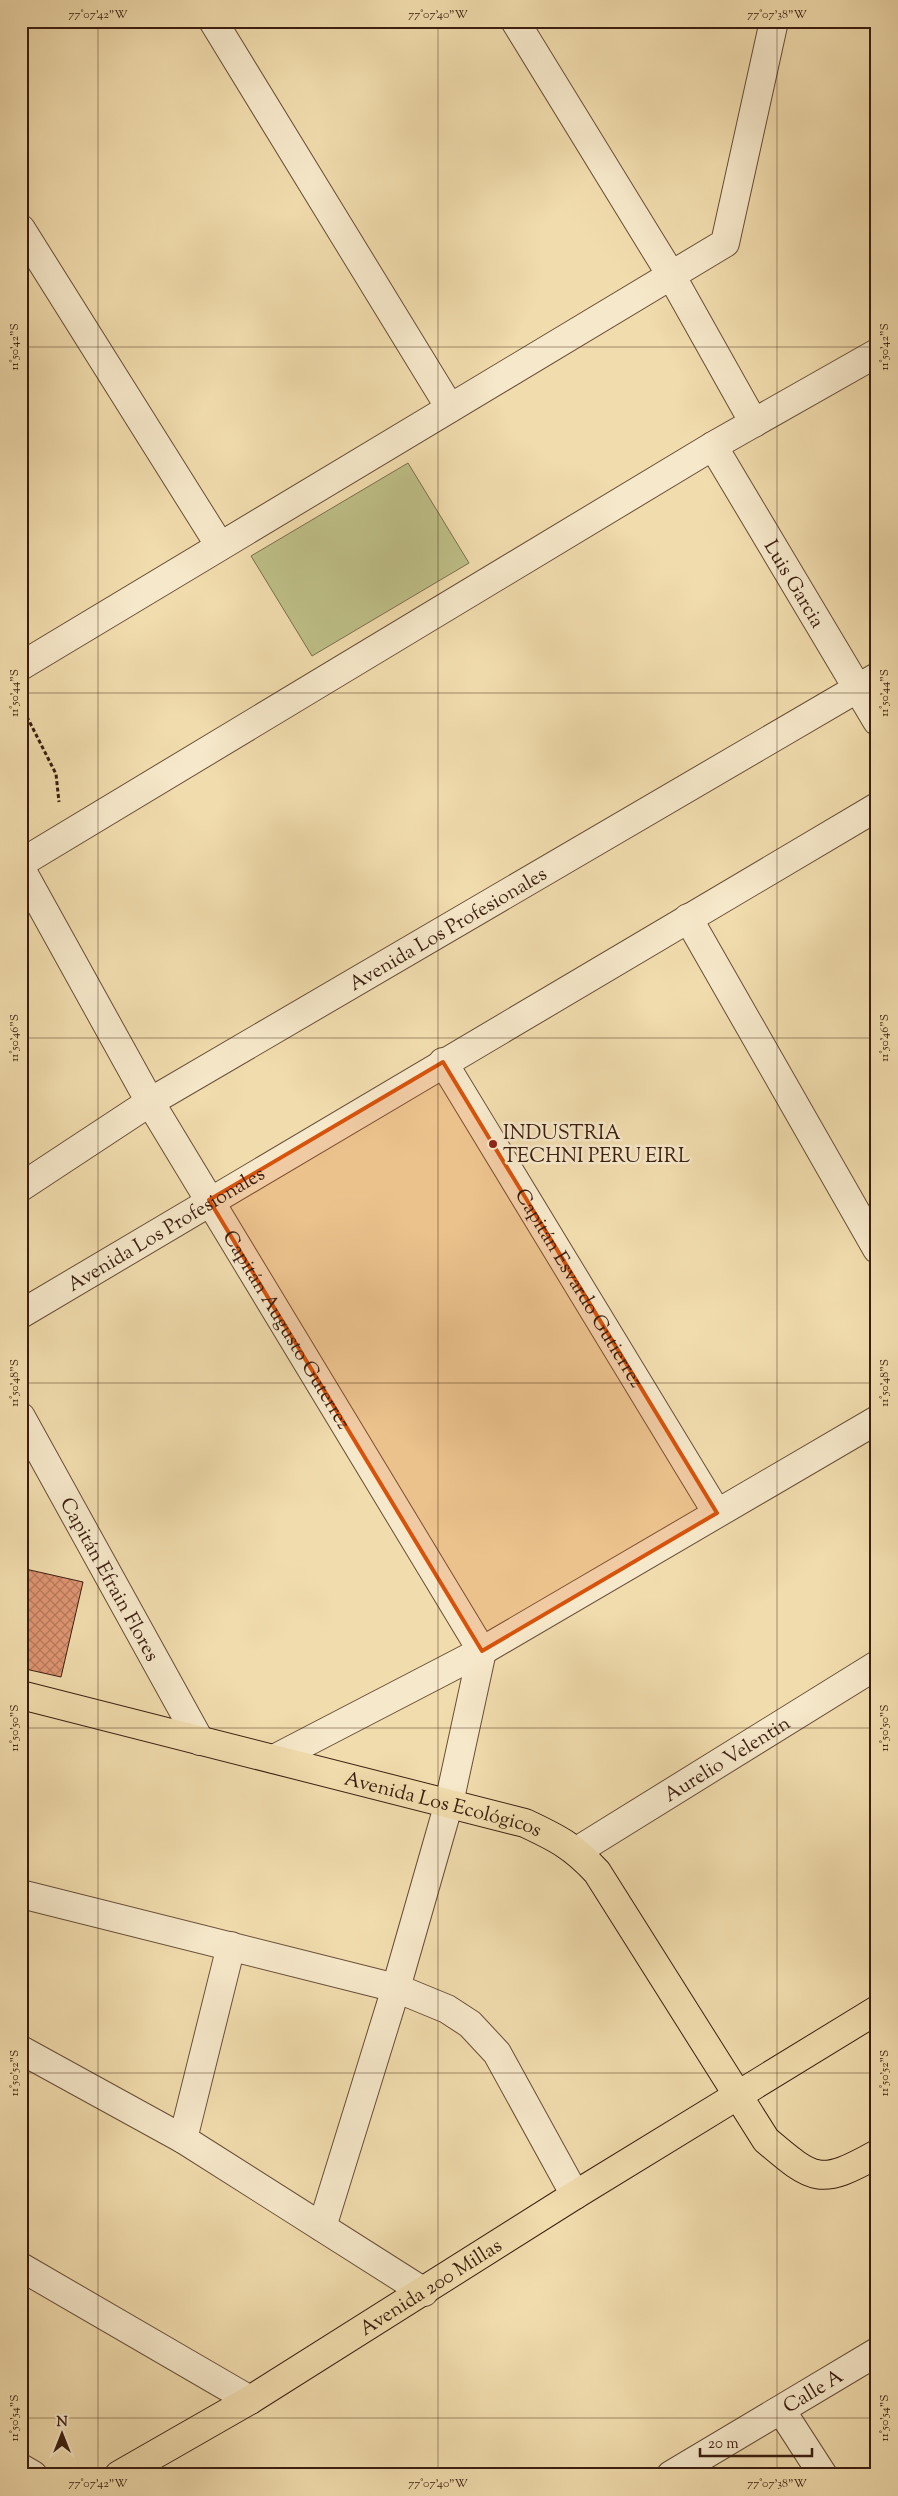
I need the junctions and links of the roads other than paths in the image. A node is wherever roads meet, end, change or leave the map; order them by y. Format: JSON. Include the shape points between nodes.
{"nodes":[{"id":1,"x":213,"y":21,"type":"edge"},
{"id":2,"x":515,"y":21,"type":"edge"},
{"id":3,"x":774,"y":21,"type":"edge"},
{"id":4,"x":21,"y":229,"type":"edge"},
{"id":5,"x":670,"y":276,"type":"junction"},
{"id":6,"x":877,"y":354,"type":"edge"},
{"id":7,"x":450,"y":408,"type":"junction"},
{"id":8,"x":754,"y":423,"type":"junction"},
{"id":9,"x":713,"y":446,"type":"junction"},
{"id":10,"x":220,"y":546,"type":"junction"},
{"id":11,"x":21,"y":666,"type":"edge"},
{"id":12,"x":867,"y":682,"type":"edge"},
{"id":13,"x":877,"y":721,"type":"edge"},
{"id":14,"x":877,"y":806,"type":"edge"},
{"id":15,"x":21,"y":862,"type":"edge"},
{"id":16,"x":21,"y":870,"type":"edge"},
{"id":17,"x":688,"y":918,"type":"junction"},
{"id":18,"x":443,"y":1062,"type":"junction"},
{"id":19,"x":150,"y":1102,"type":"junction"},
{"id":20,"x":21,"y":1187,"type":"edge"},
{"id":21,"x":209,"y":1200,"type":"junction"},
{"id":22,"x":877,"y":1249,"type":"edge"},
{"id":23,"x":21,"y":1314,"type":"edge"},
{"id":24,"x":21,"y":1417,"type":"edge"},
{"id":25,"x":877,"y":1420,"type":"edge"},
{"id":26,"x":717,"y":1513,"type":"junction"},
{"id":27,"x":482,"y":1651,"type":"junction"},
{"id":28,"x":877,"y":1665,"type":"edge"},
{"id":29,"x":21,"y":1695,"type":"edge"},
{"id":30,"x":200,"y":1741,"type":"junction"},
{"id":31,"x":274,"y":1759,"type":"junction"},
{"id":32,"x":449,"y":1803,"type":"junction"},
{"id":33,"x":577,"y":1851,"type":"junction"},
{"id":34,"x":21,"y":1894,"type":"edge"},
{"id":35,"x":231,"y":1946,"type":"junction"},
{"id":36,"x":396,"y":1988,"type":"junction"},
{"id":37,"x":877,"y":2010,"type":"edge"},
{"id":38,"x":21,"y":2050,"type":"edge"},
{"id":39,"x":738,"y":2095,"type":"junction"},
{"id":40,"x":183,"y":2139,"type":"junction"},
{"id":41,"x":877,"y":2154,"type":"edge"},
{"id":42,"x":574,"y":2195,"type":"junction"},
{"id":43,"x":322,"y":2227,"type":"junction"},
{"id":44,"x":21,"y":2267,"type":"edge"},
{"id":45,"x":424,"y":2292,"type":"junction"},
{"id":46,"x":877,"y":2352,"type":"edge"},
{"id":47,"x":250,"y":2400,"type":"junction"},
{"id":48,"x":781,"y":2410,"type":"junction"},
{"id":49,"x":21,"y":2468,"type":"edge"},
{"id":50,"x":33,"y":2475,"type":"edge"},
{"id":51,"x":119,"y":2475,"type":"edge"},
{"id":52,"x":671,"y":2475,"type":"edge"},
{"id":53,"x":823,"y":2475,"type":"edge"}],
"edges":[{"from":1,"to":7,"type":"street"},
{"from":2,"to":5,"type":"street"},
{"from":3,"to":5,"type":"street","via":[[725,242]]},
{"from":4,"to":10,"type":"street"},
{"from":5,"to":7,"type":"street"},
{"from":5,"to":8,"type":"street"},
{"from":6,"to":8,"type":"street"},
{"from":7,"to":10,"type":"street"},
{"from":8,"to":9,"type":"street"},
{"from":9,"to":12,"type":"street","name":"Luis Garcia"},
{"from":9,"to":15,"type":"street"},
{"from":10,"to":11,"type":"street"},
{"from":12,"to":13,"type":"street","name":"Luis Garcia"},
{"from":12,"to":19,"type":"street","name":"Avenida Los Profesionales"},
{"from":14,"to":17,"type":"street","name":"Avenida Los Profesionales"},
{"from":16,"to":19,"type":"street","name":"Capitán Augusto Guterrez"},
{"from":17,"to":18,"type":"street","name":"Avenida Los Profesionales"},
{"from":17,"to":22,"type":"street"},
{"from":18,"to":21,"type":"street","name":"Avenida Los Profesionales"},
{"from":18,"to":26,"type":"street","name":"Capitán Esvardo Gutierrez"},
{"from":19,"to":20,"type":"street","name":"Avenida Los Profesionales"},
{"from":19,"to":21,"type":"street","name":"Capitán Augusto Guterrez"},
{"from":21,"to":23,"type":"street","name":"Avenida Los Profesionales"},
{"from":21,"to":27,"type":"street","name":"Capitán Augusto Guterrez"},
{"from":24,"to":30,"type":"street","name":"Capitán Efrain Flores"},
{"from":25,"to":26,"type":"street"},
{"from":26,"to":27,"type":"street"},
{"from":27,"to":31,"type":"street"},
{"from":27,"to":32,"type":"street"},
{"from":28,"to":33,"type":"street","name":"Aurelio Velentin"},
{"from":29,"to":30,"type":"main road","name":"Avenida Los Ecológicos"},
{"from":30,"to":31,"type":"main road","name":"Avenida Los Ecológicos"},
{"from":31,"to":32,"type":"main road","name":"Avenida Los Ecológicos"},
{"from":32,"to":33,"type":"main road","name":"Avenida Los Ecológicos","via":[[525,1823],[562,1840]]},
{"from":32,"to":36,"type":"street"},
{"from":33,"to":39,"type":"main road","name":"Avenida Los Ecológicos","via":[[597,1872]]},
{"from":34,"to":35,"type":"street"},
{"from":35,"to":36,"type":"street"},
{"from":35,"to":40,"type":"street"},
{"from":36,"to":42,"type":"street","via":[[455,2014],[470,2024],[497,2053]]},
{"from":36,"to":43,"type":"street"},
{"from":37,"to":39,"type":"main road","name":"Avenida 200 Millas"},
{"from":38,"to":40,"type":"street"},
{"from":39,"to":41,"type":"main road","name":"Avenida Los Ecológicos","via":[[766,2140],[801,2170],[826,2176]]},
{"from":39,"to":42,"type":"main road","name":"Avenida 200 Millas"},
{"from":40,"to":43,"type":"street"},
{"from":42,"to":45,"type":"main road","name":"Avenida 200 Millas"},
{"from":43,"to":45,"type":"street"},
{"from":44,"to":47,"type":"street"},
{"from":45,"to":47,"type":"main road","name":"Avenida 200 Millas"},
{"from":46,"to":48,"type":"street","name":"Calle A"},
{"from":47,"to":51,"type":"main road","name":"Avenida 200 Millas"},
{"from":48,"to":52,"type":"street","name":"Calle A"},
{"from":48,"to":53,"type":"street"},
{"from":49,"to":50,"type":"street"}]}
